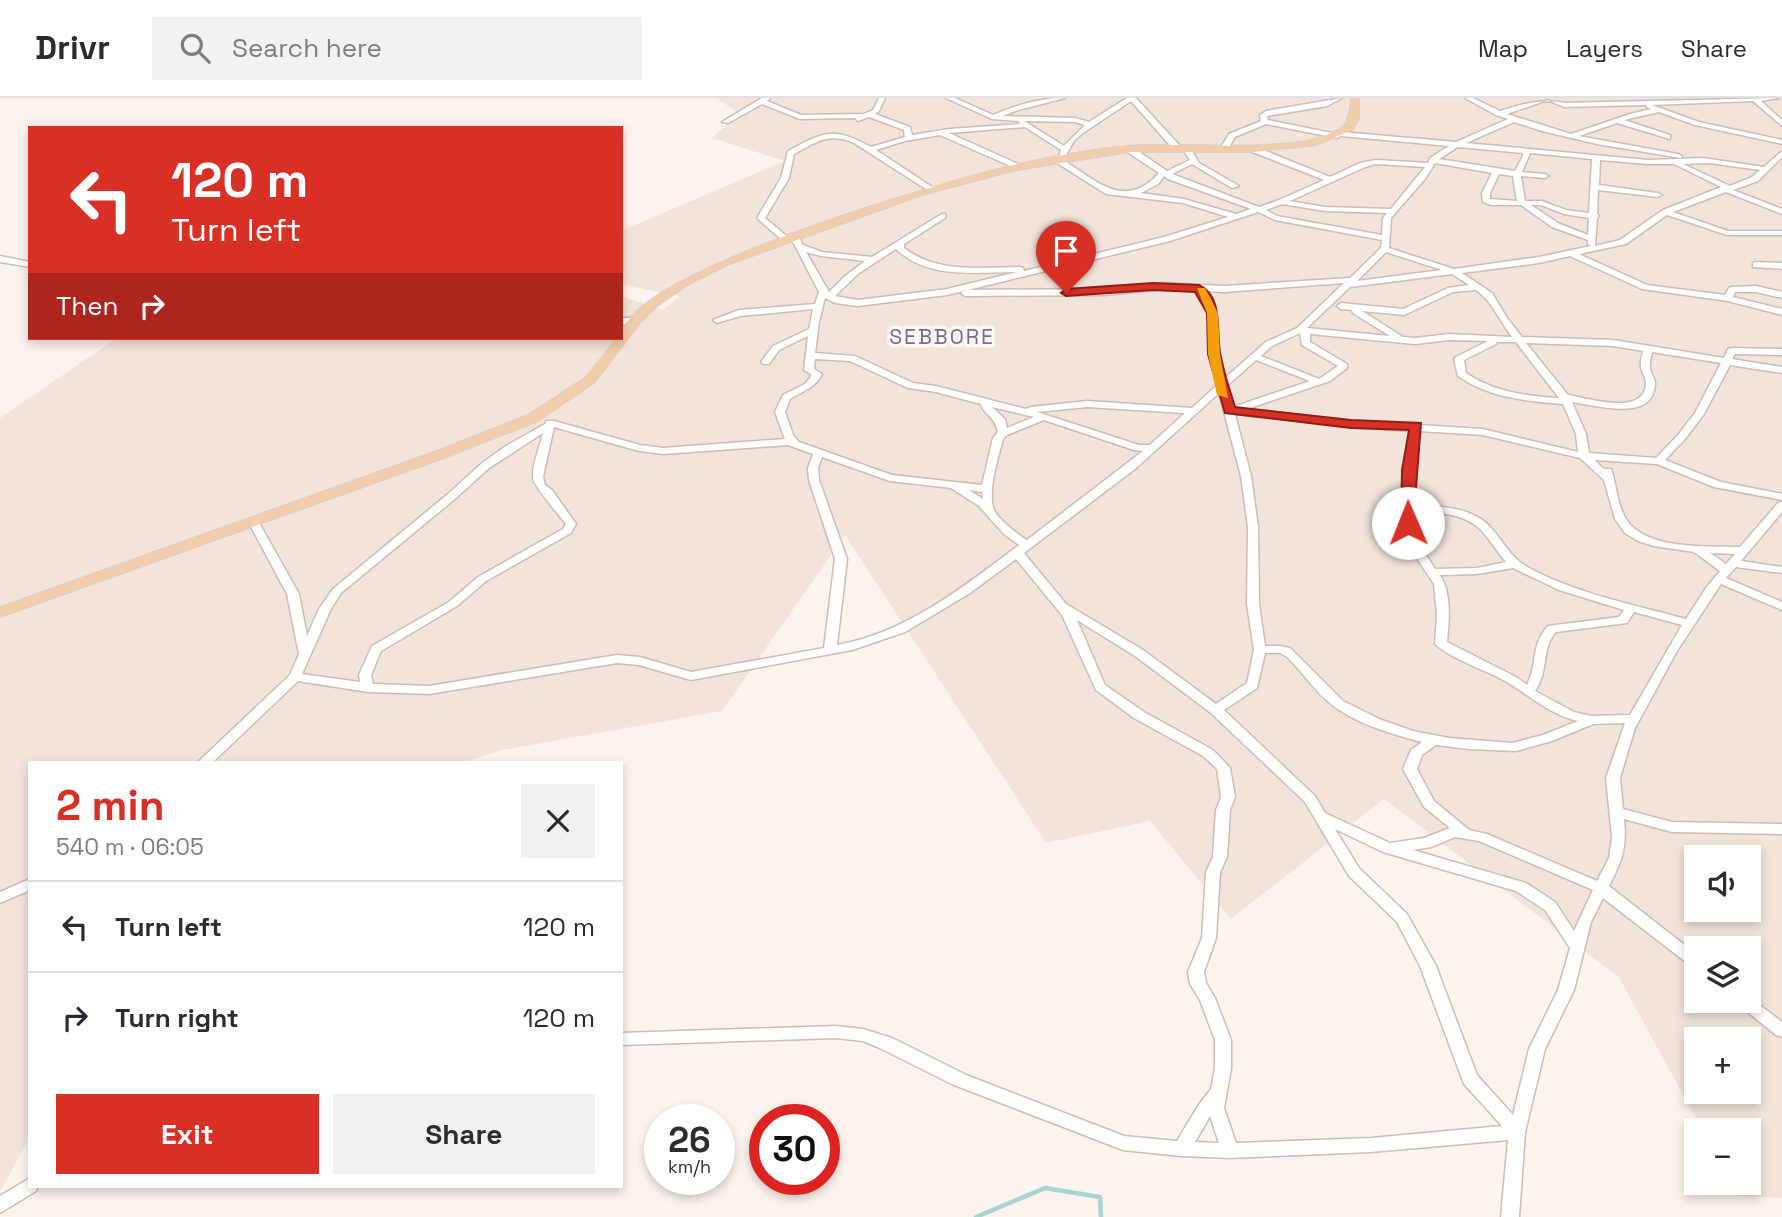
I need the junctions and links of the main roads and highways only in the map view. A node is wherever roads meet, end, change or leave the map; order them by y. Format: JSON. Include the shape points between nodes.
{"nodes":[{"id":1,"x":1354,"y":98,"type":"edge"},
{"id":2,"x":623,"y":338,"type":"edge"},
{"id":3,"x":621,"y":340,"type":"edge"},
{"id":4,"x":0,"y":612,"type":"edge"}],
"edges":[{"from":1,"to":2,"type":"main road","via":[[1354,119],[1339,135],[1297,146],[1061,155],[929,189],[723,263],[653,304]]},
{"from":3,"to":4,"type":"main road","via":[[590,380],[533,418]]}]}
